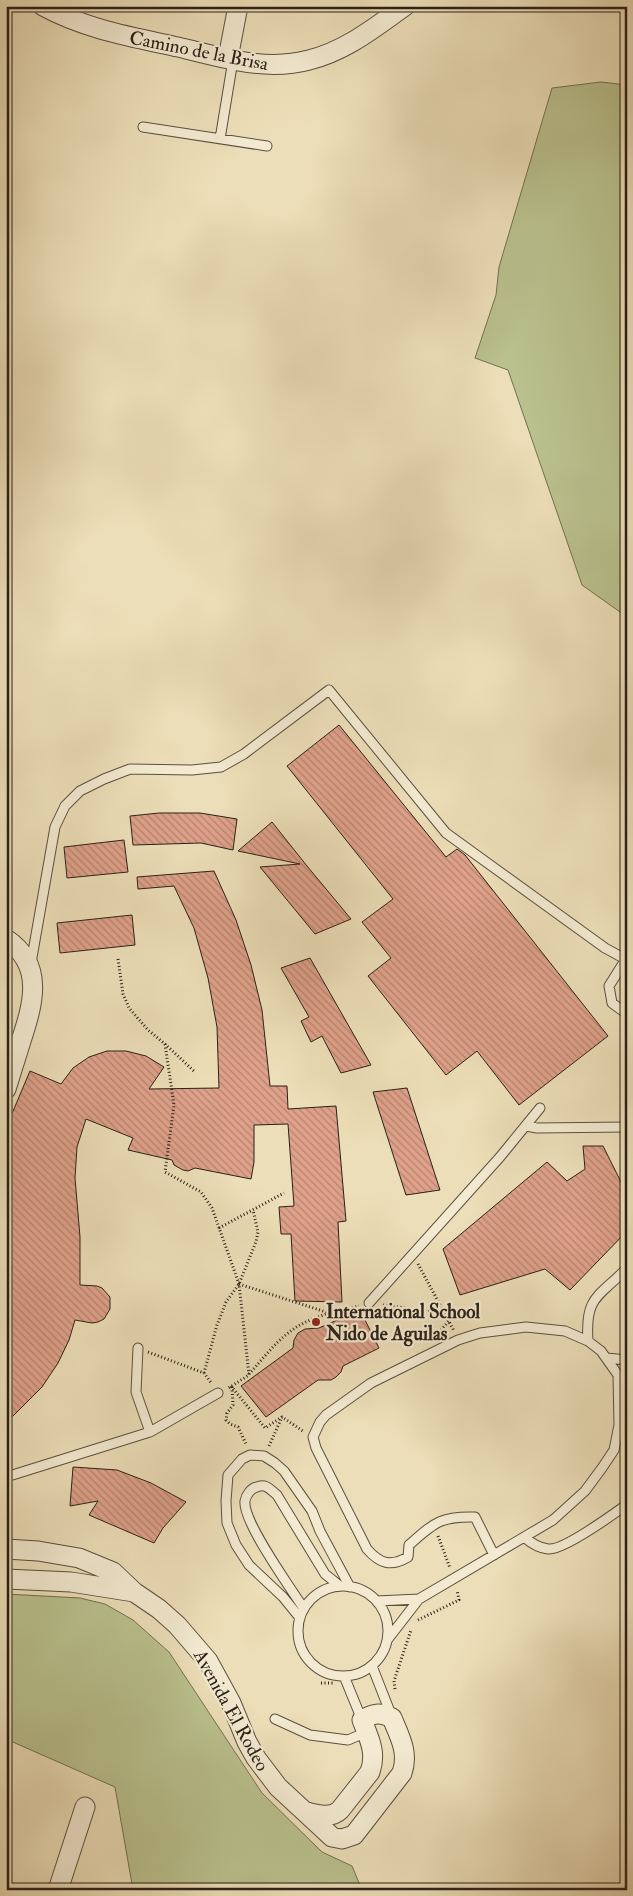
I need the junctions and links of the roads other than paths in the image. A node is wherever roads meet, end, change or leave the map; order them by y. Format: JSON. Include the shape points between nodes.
{"nodes":[{"id":1,"x":8,"y":6,"type":"edge"},
{"id":2,"x":43,"y":6,"type":"edge"},
{"id":3,"x":238,"y":6,"type":"edge"},
{"id":4,"x":405,"y":6,"type":"edge"},
{"id":5,"x":6,"y":12,"type":"edge"},
{"id":6,"x":230,"y":59,"type":"junction"},
{"id":7,"x":143,"y":127,"type":"dead end"},
{"id":8,"x":220,"y":139,"type":"junction"},
{"id":9,"x":267,"y":146,"type":"dead end"},
{"id":10,"x":6,"y":939,"type":"edge"},
{"id":11,"x":626,"y":960,"type":"edge"},
{"id":12,"x":30,"y":967,"type":"junction"},
{"id":13,"x":627,"y":1014,"type":"edge"},
{"id":14,"x":6,"y":1089,"type":"edge"},
{"id":15,"x":540,"y":1108,"type":"dead end"},
{"id":16,"x":526,"y":1126,"type":"junction"},
{"id":17,"x":627,"y":1127,"type":"edge"},
{"id":18,"x":627,"y":1268,"type":"edge"},
{"id":19,"x":369,"y":1303,"type":"road end"},
{"id":20,"x":588,"y":1341,"type":"junction"},
{"id":21,"x":138,"y":1348,"type":"road end"},
{"id":22,"x":606,"y":1358,"type":"junction"},
{"id":23,"x":627,"y":1360,"type":"edge"},
{"id":24,"x":218,"y":1394,"type":"road end"},
{"id":25,"x":150,"y":1432,"type":"junction"},
{"id":26,"x":6,"y":1477,"type":"edge"},
{"id":27,"x":627,"y":1504,"type":"edge"},
{"id":28,"x":524,"y":1537,"type":"junction"},
{"id":29,"x":6,"y":1549,"type":"edge"},
{"id":30,"x":494,"y":1555,"type":"junction"},
{"id":31,"x":79,"y":1558,"type":"junction"},
{"id":32,"x":6,"y":1579,"type":"edge"},
{"id":33,"x":70,"y":1582,"type":"junction"},
{"id":34,"x":340,"y":1586,"type":"junction"},
{"id":35,"x":350,"y":1587,"type":"junction"},
{"id":36,"x":134,"y":1592,"type":"junction"},
{"id":37,"x":419,"y":1599,"type":"junction"},
{"id":38,"x":377,"y":1601,"type":"junction"},
{"id":39,"x":304,"y":1609,"type":"junction"},
{"id":40,"x":300,"y":1618,"type":"junction"},
{"id":41,"x":388,"y":1639,"type":"junction"},
{"id":42,"x":372,"y":1666,"type":"junction"},
{"id":43,"x":344,"y":1676,"type":"junction"},
{"id":44,"x":392,"y":1718,"type":"junction"},
{"id":45,"x":275,"y":1719,"type":"dead end"},
{"id":46,"x":364,"y":1726,"type":"junction"},
{"id":47,"x":85,"y":1807,"type":"dead end"},
{"id":48,"x":304,"y":1811,"type":"junction"},
{"id":49,"x":58,"y":1890,"type":"edge"}],
"edges":[{"from":1,"to":5,"type":"lane"},
{"from":2,"to":6,"type":"street","name":"Camino de la Brisa","via":[[87,26]]},
{"from":3,"to":6,"type":"street"},
{"from":4,"to":6,"type":"street","name":"Camino de la Brisa","via":[[353,42],[323,57],[279,65]]},
{"from":6,"to":8,"type":"lane"},
{"from":7,"to":8,"type":"lane"},
{"from":8,"to":9,"type":"lane"},
{"from":10,"to":12,"type":"street","via":[[22,953]]},
{"from":11,"to":12,"type":"lane","via":[[446,833],[329,690],[244,754],[221,767],[130,769],[80,791],[65,806],[55,827]]},
{"from":11,"to":13,"type":"lane","via":[[609,986],[612,1003]]},
{"from":12,"to":14,"type":"street","via":[[32,1007]]},
{"from":15,"to":16,"type":"lane"},
{"from":16,"to":17,"type":"lane"},
{"from":16,"to":19,"type":"lane"},
{"from":18,"to":20,"type":"lane","via":[[594,1299],[589,1308],[586,1324]]},
{"from":20,"to":22,"type":"lane"},
{"from":20,"to":30,"type":"lane","via":[[565,1331],[526,1327],[480,1333],[458,1340],[372,1383],[320,1422],[313,1438],[316,1448],[374,1557],[386,1563],[398,1562],[408,1557],[409,1546],[434,1524],[445,1518],[475,1517]]},
{"from":21,"to":25,"type":"lane","via":[[136,1392]]},
{"from":22,"to":23,"type":"lane"},
{"from":22,"to":28,"type":"lane","via":[[618,1376],[619,1425],[614,1450],[585,1491],[553,1520]]},
{"from":24,"to":25,"type":"lane"},
{"from":25,"to":26,"type":"lane"},
{"from":27,"to":28,"type":"lane","via":[[562,1546],[549,1550],[533,1545]]},
{"from":28,"to":30,"type":"lane"},
{"from":29,"to":31,"type":"street","name":"Avenida El Rodeo"},
{"from":30,"to":37,"type":"lane"},
{"from":31,"to":33,"type":"street","via":[[79,1570]]},
{"from":31,"to":36,"type":"street","name":"Avenida El Rodeo","via":[[113,1572]]},
{"from":32,"to":33,"type":"street","name":"Avenida El Rodeo"},
{"from":33,"to":36,"type":"street","name":"Avenida El Rodeo"},
{"from":34,"to":35,"type":"lane"},
{"from":34,"to":39,"type":"lane","via":[[319,1593]]},
{"from":34,"to":39,"type":"lane","via":[[326,1574],[276,1494],[268,1486],[251,1490],[245,1500],[246,1512],[263,1546]]},
{"from":35,"to":38,"type":"lane","via":[[360,1589]]},
{"from":35,"to":40,"type":"lane","via":[[298,1489],[275,1462],[264,1456],[250,1455],[228,1475],[227,1523],[249,1565],[283,1596]]},
{"from":36,"to":48,"type":"street","name":"Avenida El Rodeo","via":[[159,1609],[193,1642],[220,1682],[256,1758],[278,1787]]},
{"from":37,"to":38,"type":"lane"},
{"from":37,"to":41,"type":"lane"},
{"from":38,"to":41,"type":"lane","via":[[388,1625]]},
{"from":39,"to":40,"type":"lane"},
{"from":40,"to":43,"type":"lane","via":[[299,1638],[305,1656],[327,1674]]},
{"from":41,"to":42,"type":"lane","via":[[383,1654]]},
{"from":42,"to":43,"type":"lane","via":[[359,1674]]},
{"from":42,"to":44,"type":"lane"},
{"from":43,"to":46,"type":"lane"},
{"from":44,"to":46,"type":"street","via":[[382,1713],[370,1715]]},
{"from":44,"to":48,"type":"street","name":"Avenida El Rodeo","via":[[403,1746],[405,1766],[398,1780],[354,1835],[342,1839],[332,1837]]},
{"from":45,"to":46,"type":"lane","via":[[310,1735],[348,1740]]},
{"from":46,"to":48,"type":"street","via":[[373,1750],[370,1772],[337,1814],[327,1816]]},
{"from":47,"to":49,"type":"street"}]}
